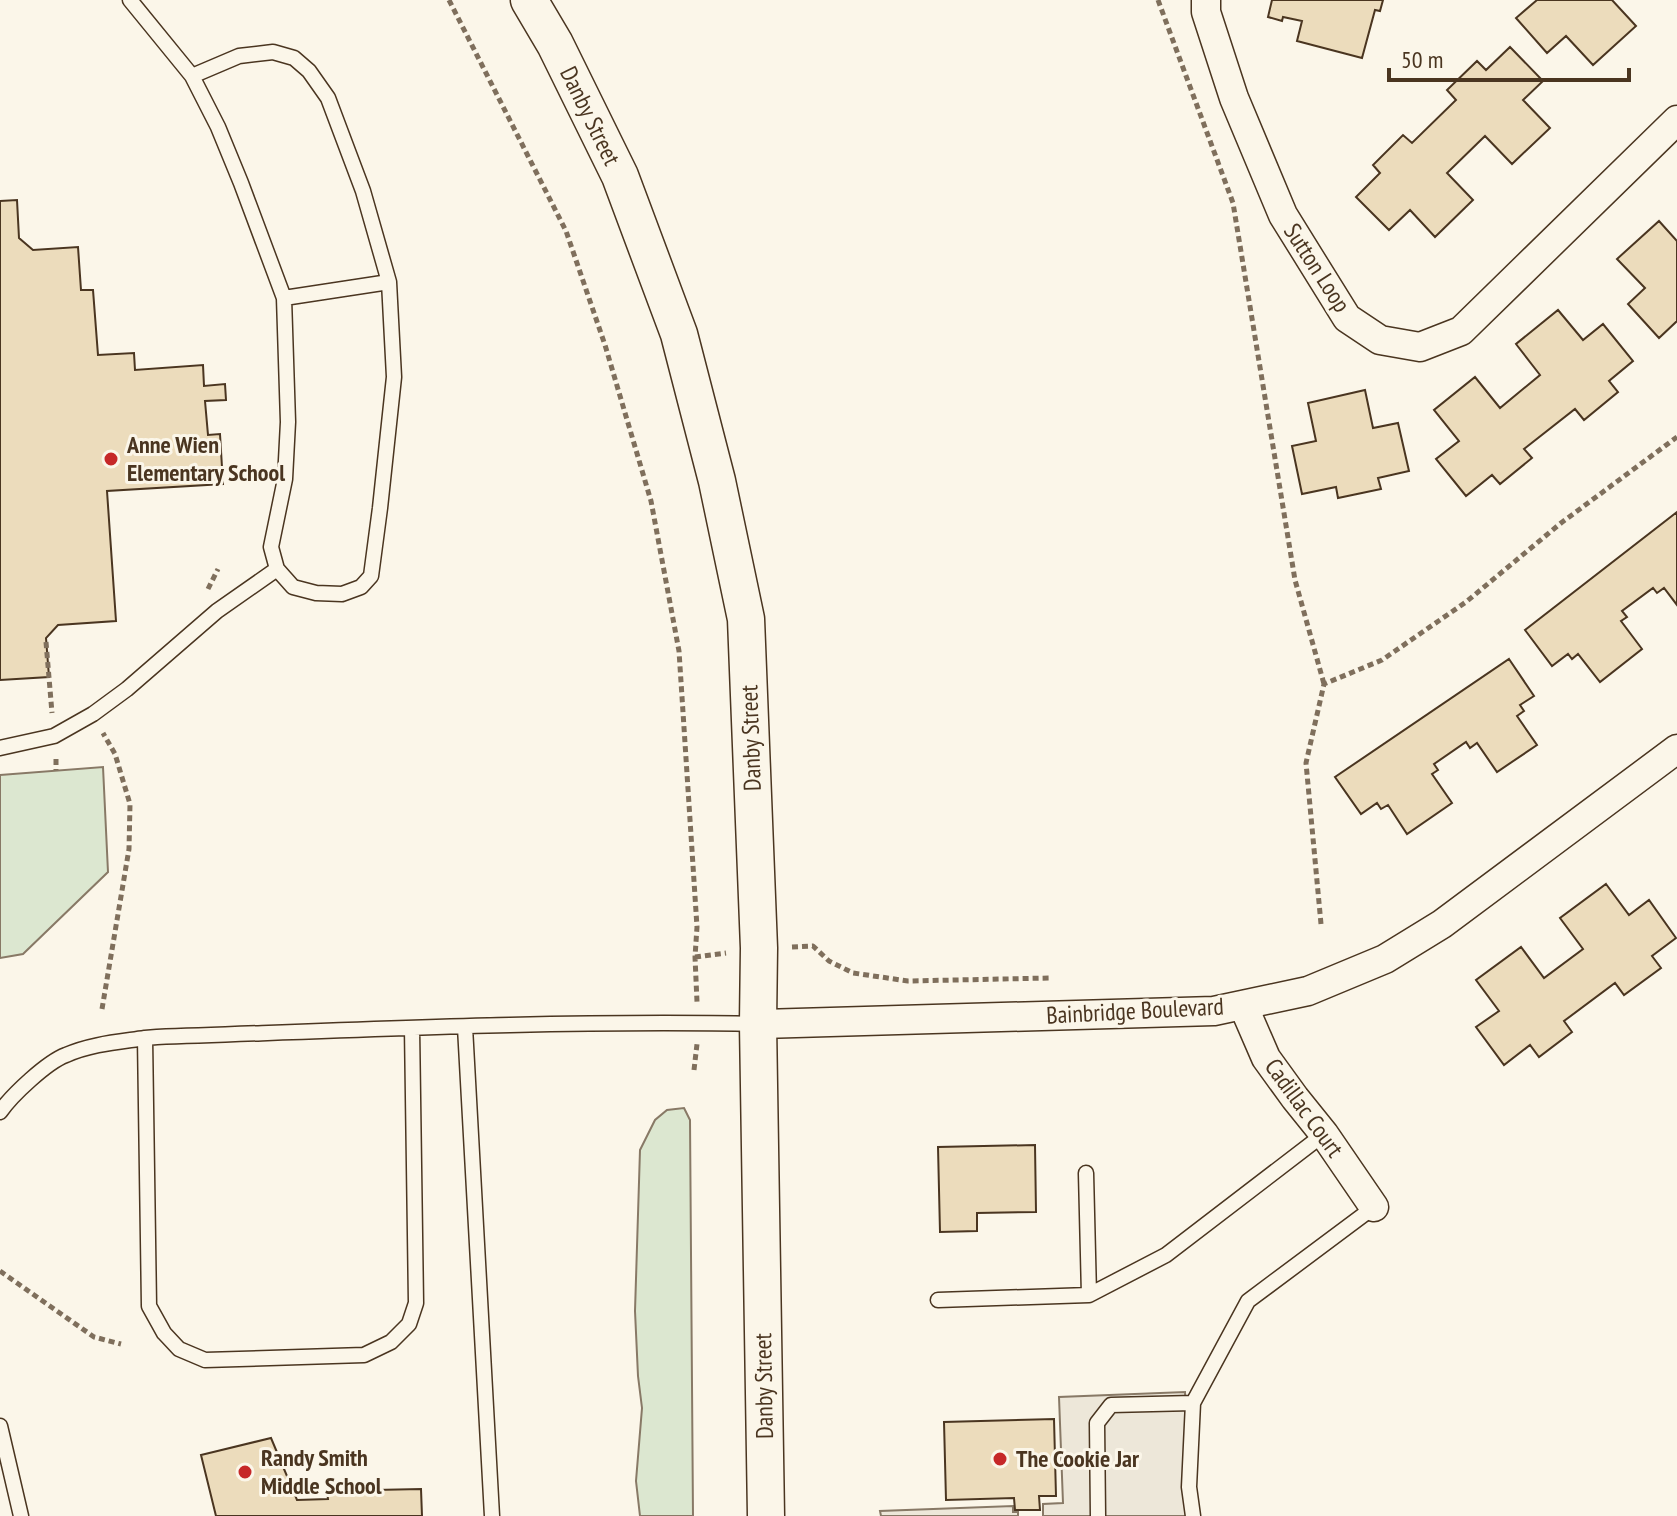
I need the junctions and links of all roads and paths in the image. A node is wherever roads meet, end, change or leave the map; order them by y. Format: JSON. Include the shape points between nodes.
{"nodes":[{"id":1,"x":130,"y":0,"type":"edge"},
{"id":2,"x":449,"y":0,"type":"edge"},
{"id":3,"x":529,"y":0,"type":"edge"},
{"id":4,"x":1158,"y":0,"type":"edge"},
{"id":5,"x":1206,"y":0,"type":"edge"},
{"id":6,"x":192,"y":76,"type":"junction"},
{"id":7,"x":1677,"y":120,"type":"edge"},
{"id":8,"x":389,"y":282,"type":"junction"},
{"id":9,"x":284,"y":298,"type":"junction"},
{"id":10,"x":1677,"y":437,"type":"edge"},
{"id":11,"x":218,"y":569,"type":"dead end"},
{"id":12,"x":277,"y":569,"type":"junction"},
{"id":13,"x":205,"y":596,"type":"dead end"},
{"id":14,"x":46,"y":642,"type":"dead end"},
{"id":15,"x":1324,"y":684,"type":"junction"},
{"id":16,"x":93,"y":714,"type":"junction"},
{"id":17,"x":54,"y":736,"type":"junction"},
{"id":18,"x":0,"y":748,"type":"edge"},
{"id":19,"x":1677,"y":749,"type":"edge"},
{"id":20,"x":56,"y":770,"type":"dead end"},
{"id":21,"x":1321,"y":924,"type":"dead end"},
{"id":22,"x":813,"y":946,"type":"dead end"},
{"id":23,"x":695,"y":957,"type":"dead end"},
{"id":24,"x":1050,"y":978,"type":"dead end"},
{"id":25,"x":1243,"y":1005,"type":"junction"},
{"id":26,"x":102,"y":1009,"type":"dead end"},
{"id":27,"x":758,"y":1024,"type":"junction"},
{"id":28,"x":465,"y":1027,"type":"junction"},
{"id":29,"x":412,"y":1028,"type":"junction"},
{"id":30,"x":145,"y":1038,"type":"junction"},
{"id":31,"x":0,"y":1112,"type":"edge"},
{"id":32,"x":1324,"y":1134,"type":"junction"},
{"id":33,"x":1086,"y":1173,"type":"dead end"},
{"id":34,"x":1374,"y":1207,"type":"joint"},
{"id":35,"x":0,"y":1271,"type":"edge"},
{"id":36,"x":1089,"y":1295,"type":"junction"},
{"id":37,"x":938,"y":1300,"type":"dead end"},
{"id":38,"x":121,"y":1344,"type":"dead end"},
{"id":39,"x":1193,"y":1403,"type":"junction"},
{"id":40,"x":0,"y":1426,"type":"edge"},
{"id":41,"x":21,"y":1516,"type":"edge"},
{"id":42,"x":492,"y":1516,"type":"edge"},
{"id":43,"x":766,"y":1516,"type":"edge"},
{"id":44,"x":1098,"y":1516,"type":"edge"},
{"id":45,"x":1193,"y":1516,"type":"edge"}],
"edges":[{"from":1,"to":6,"type":"lane"},
{"from":2,"to":23,"type":"path","via":[[566,231],[651,501],[679,651]]},
{"from":3,"to":27,"type":"street","name":"Danby Street","via":[[620,176],[679,334],[717,481],[746,619]]},
{"from":4,"to":15,"type":"path","via":[[1233,203],[1295,580]]},
{"from":5,"to":7,"type":"street","name":"Sutton Loop","via":[[1234,98],[1283,215],[1347,318],[1380,340],[1420,347],[1461,331]]},
{"from":6,"to":8,"type":"lane","via":[[239,56],[273,52],[294,58],[309,71],[328,98]]},
{"from":6,"to":9,"type":"lane","via":[[236,169]]},
{"from":8,"to":9,"type":"lane"},
{"from":8,"to":12,"type":"lane","via":[[394,377],[371,576],[361,587],[342,594],[316,593],[293,587]]},
{"from":9,"to":12,"type":"lane","via":[[288,422],[285,479],[271,547]]},
{"from":10,"to":15,"type":"path","via":[[1466,602],[1382,660]]},
{"from":11,"to":13,"type":"path"},
{"from":12,"to":16,"type":"lane","via":[[217,611]]},
{"from":14,"to":17,"type":"path"},
{"from":15,"to":21,"type":"path","via":[[1306,763]]},
{"from":16,"to":17,"type":"lane"},
{"from":16,"to":26,"type":"path","via":[[115,754],[130,804],[129,849]]},
{"from":17,"to":18,"type":"lane"},
{"from":17,"to":20,"type":"path"},
{"from":19,"to":25,"type":"street","name":"Bainbridge Boulevard","via":[[1442,924],[1385,959],[1308,991]]},
{"from":22,"to":24,"type":"path","via":[[853,973],[908,981]]},
{"from":25,"to":27,"type":"street","name":"Bainbridge Boulevard","via":[[1214,1011]]},
{"from":25,"to":32,"type":"street","name":"Cadillac Court","via":[[1266,1058]]},
{"from":27,"to":28,"type":"lane"},
{"from":27,"to":43,"type":"street","name":"Danby Street"},
{"from":28,"to":29,"type":"lane"},
{"from":28,"to":42,"type":"lane"},
{"from":29,"to":30,"type":"lane"},
{"from":29,"to":30,"type":"lane","via":[[416,1303],[409,1324],[391,1342],[364,1355],[205,1360],[179,1349],[164,1333],[149,1306]]},
{"from":30,"to":31,"type":"lane","via":[[63,1056],[32,1078]]},
{"from":32,"to":34,"type":"street","name":"Cadillac Court"},
{"from":32,"to":36,"type":"lane","via":[[1166,1255]]},
{"from":33,"to":36,"type":"lane"},
{"from":34,"to":39,"type":"lane","via":[[1248,1301]]},
{"from":35,"to":38,"type":"path","via":[[94,1337]]},
{"from":36,"to":37,"type":"lane"},
{"from":39,"to":44,"type":"lane","via":[[1111,1405],[1097,1423]]},
{"from":39,"to":45,"type":"lane"},
{"from":40,"to":41,"type":"lane"}]}
